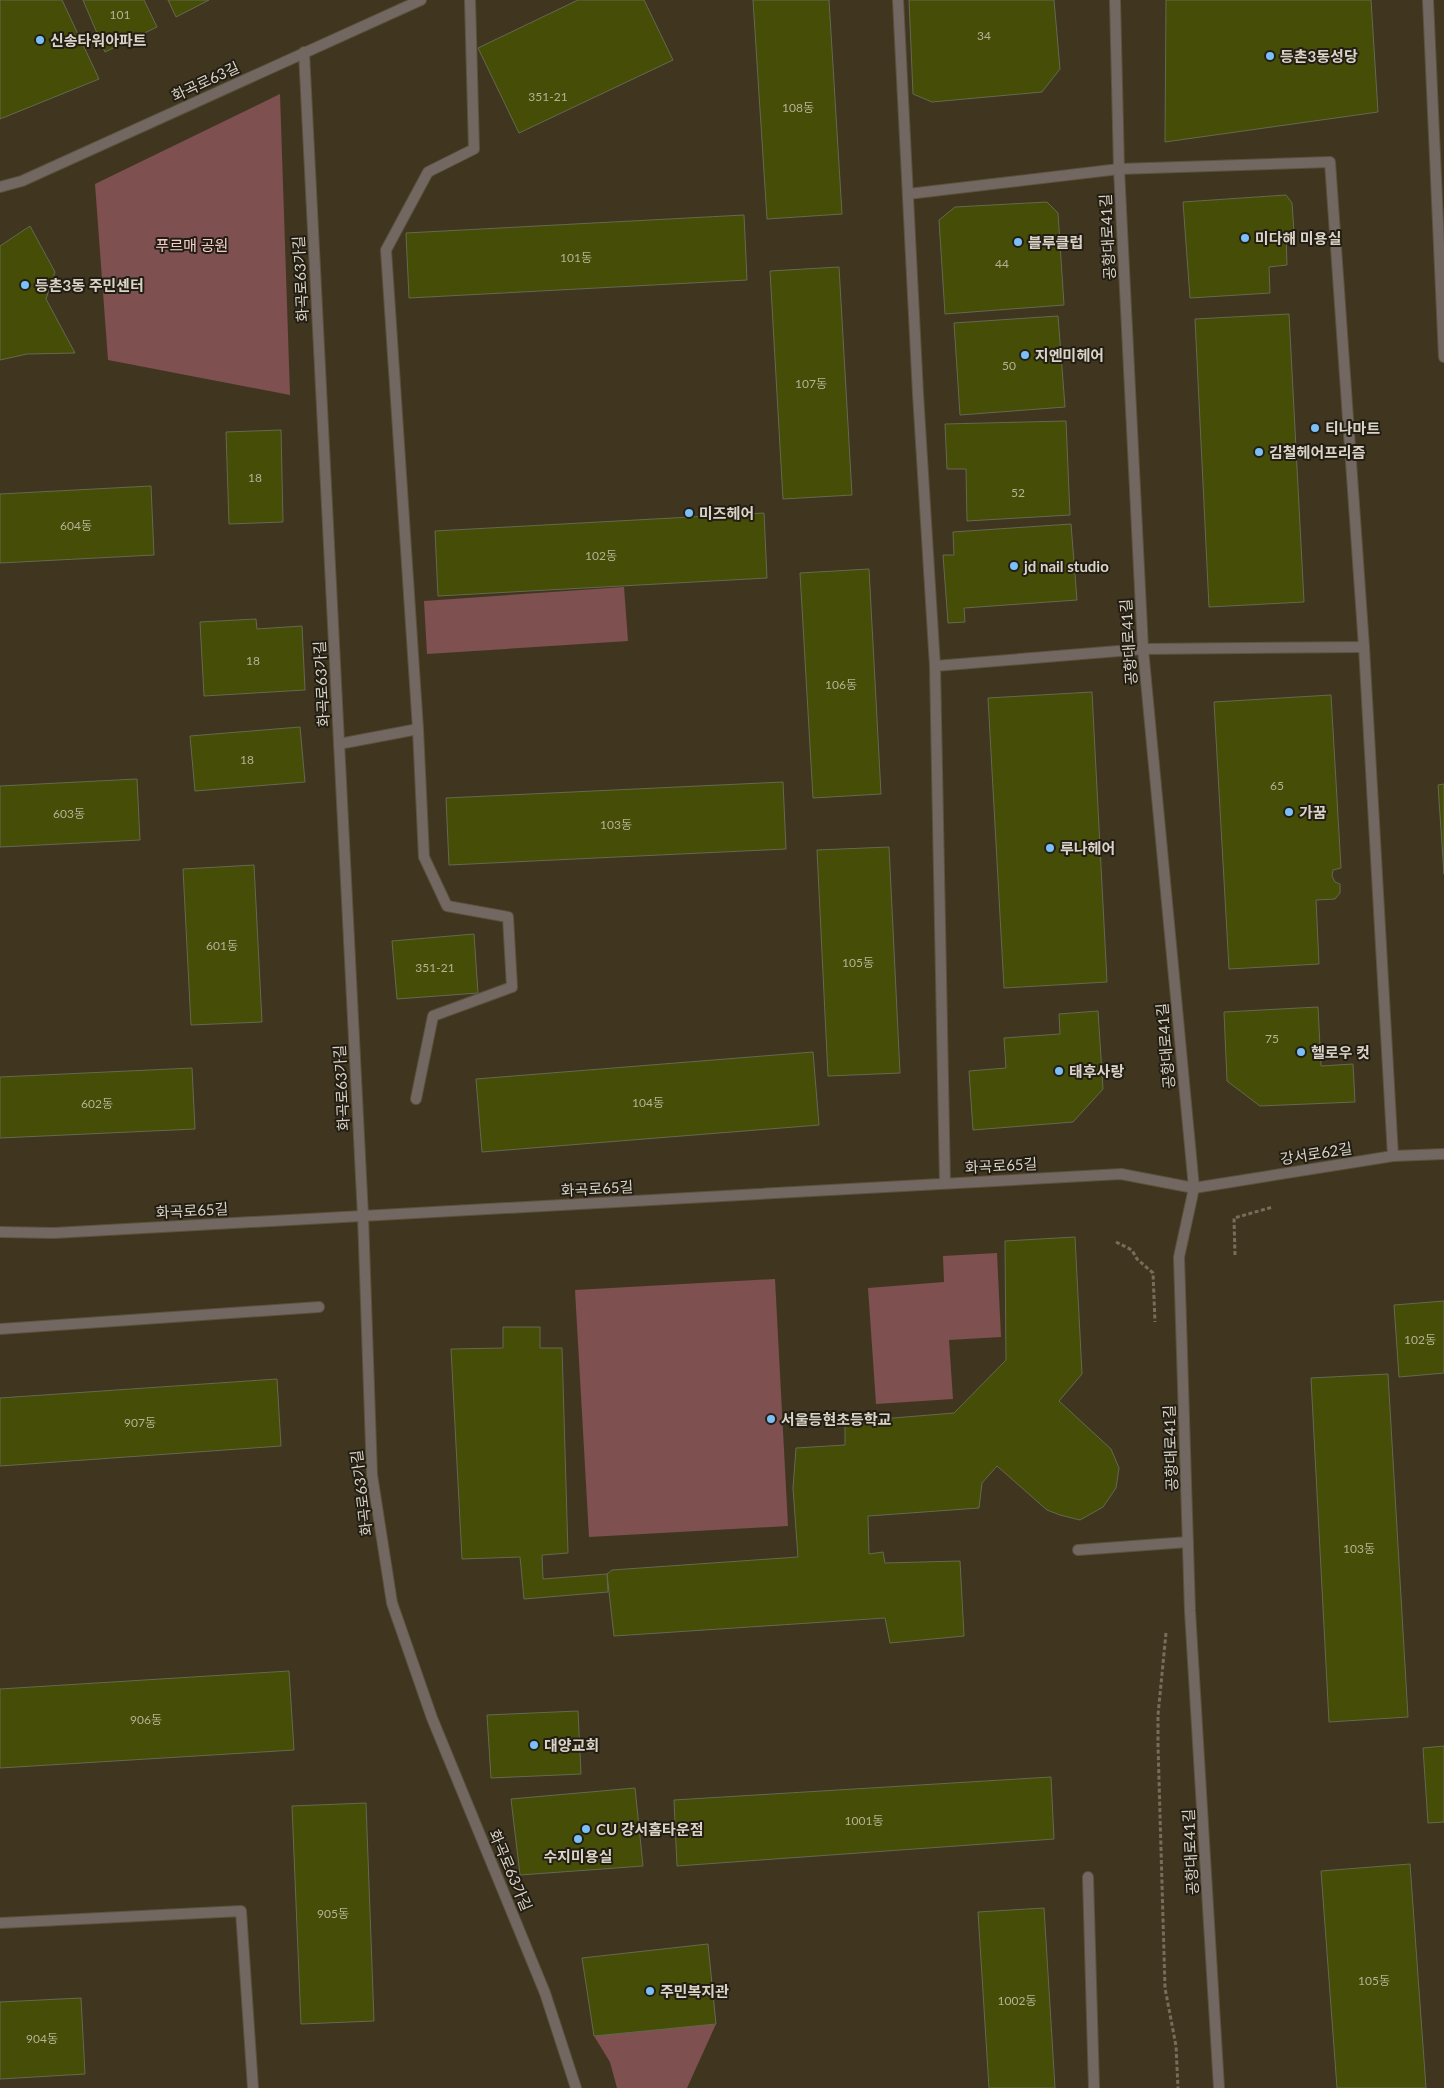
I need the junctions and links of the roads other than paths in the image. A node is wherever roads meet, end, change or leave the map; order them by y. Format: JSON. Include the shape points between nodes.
{"nodes":[{"id":1,"x":421,"y":0,"type":"edge"},
{"id":2,"x":470,"y":0,"type":"edge"},
{"id":3,"x":898,"y":0,"type":"edge"},
{"id":4,"x":1114,"y":0,"type":"edge"},
{"id":5,"x":1428,"y":0,"type":"edge"},
{"id":6,"x":304,"y":52,"type":"junction"},
{"id":7,"x":1119,"y":169,"type":"junction"},
{"id":8,"x":0,"y":187,"type":"edge"},
{"id":9,"x":908,"y":194,"type":"junction"},
{"id":10,"x":1444,"y":357,"type":"edge"},
{"id":11,"x":1364,"y":647,"type":"junction"},
{"id":12,"x":1143,"y":649,"type":"junction"},
{"id":13,"x":934,"y":666,"type":"junction"},
{"id":14,"x":418,"y":729,"type":"junction"},
{"id":15,"x":339,"y":744,"type":"junction"},
{"id":16,"x":416,"y":1099,"type":"dead end"},
{"id":17,"x":1444,"y":1154,"type":"edge"},
{"id":18,"x":1392,"y":1156,"type":"junction"},
{"id":19,"x":945,"y":1183,"type":"junction"},
{"id":20,"x":1194,"y":1188,"type":"junction"},
{"id":21,"x":362,"y":1216,"type":"junction"},
{"id":22,"x":0,"y":1232,"type":"edge"},
{"id":23,"x":319,"y":1307,"type":"dead end"},
{"id":24,"x":0,"y":1329,"type":"edge"},
{"id":25,"x":1188,"y":1542,"type":"junction"},
{"id":26,"x":1078,"y":1550,"type":"dead end"},
{"id":27,"x":1088,"y":1877,"type":"dead end"},
{"id":28,"x":0,"y":1923,"type":"edge"},
{"id":29,"x":253,"y":2088,"type":"edge"},
{"id":30,"x":576,"y":2088,"type":"edge"},
{"id":31,"x":1094,"y":2088,"type":"edge"},
{"id":32,"x":1219,"y":2088,"type":"edge"}],
"edges":[{"from":1,"to":6,"type":"street","name":"화곡로63길"},
{"from":2,"to":14,"type":"street","via":[[474,149],[428,172],[386,250]]},
{"from":3,"to":9,"type":"street"},
{"from":4,"to":7,"type":"street","name":"공항대로41길"},
{"from":5,"to":10,"type":"street"},
{"from":6,"to":8,"type":"street","name":"화곡로63길","via":[[22,181]]},
{"from":6,"to":15,"type":"street","name":"화곡로63가길"},
{"from":7,"to":9,"type":"street"},
{"from":7,"to":11,"type":"street","via":[[1330,162]]},
{"from":7,"to":12,"type":"street","name":"공항대로41길"},
{"from":9,"to":13,"type":"street"},
{"from":11,"to":12,"type":"street"},
{"from":11,"to":18,"type":"street"},
{"from":12,"to":13,"type":"street"},
{"from":12,"to":20,"type":"street","name":"공항대로41길"},
{"from":13,"to":19,"type":"street"},
{"from":14,"to":15,"type":"street"},
{"from":14,"to":16,"type":"street","via":[[424,857],[447,906],[508,917],[512,987],[433,1016]]},
{"from":15,"to":21,"type":"street","name":"화곡로63가길"},
{"from":17,"to":18,"type":"street","name":"강서로62길"},
{"from":18,"to":20,"type":"street","name":"강서로62길"},
{"from":19,"to":20,"type":"street","name":"화곡로65길","via":[[1121,1174]]},
{"from":19,"to":21,"type":"street","name":"화곡로65길"},
{"from":20,"to":25,"type":"street","name":"공항대로41길","via":[[1179,1257]]},
{"from":21,"to":22,"type":"street","name":"화곡로65길","via":[[54,1233]]},
{"from":21,"to":30,"type":"street","name":"화곡로63가길","via":[[372,1475],[392,1603],[432,1718],[545,1992]]},
{"from":23,"to":24,"type":"street"},
{"from":25,"to":26,"type":"street"},
{"from":25,"to":32,"type":"street","name":"공항대로41길"},
{"from":27,"to":31,"type":"street"},
{"from":28,"to":29,"type":"street","via":[[240,1911]]}]}
